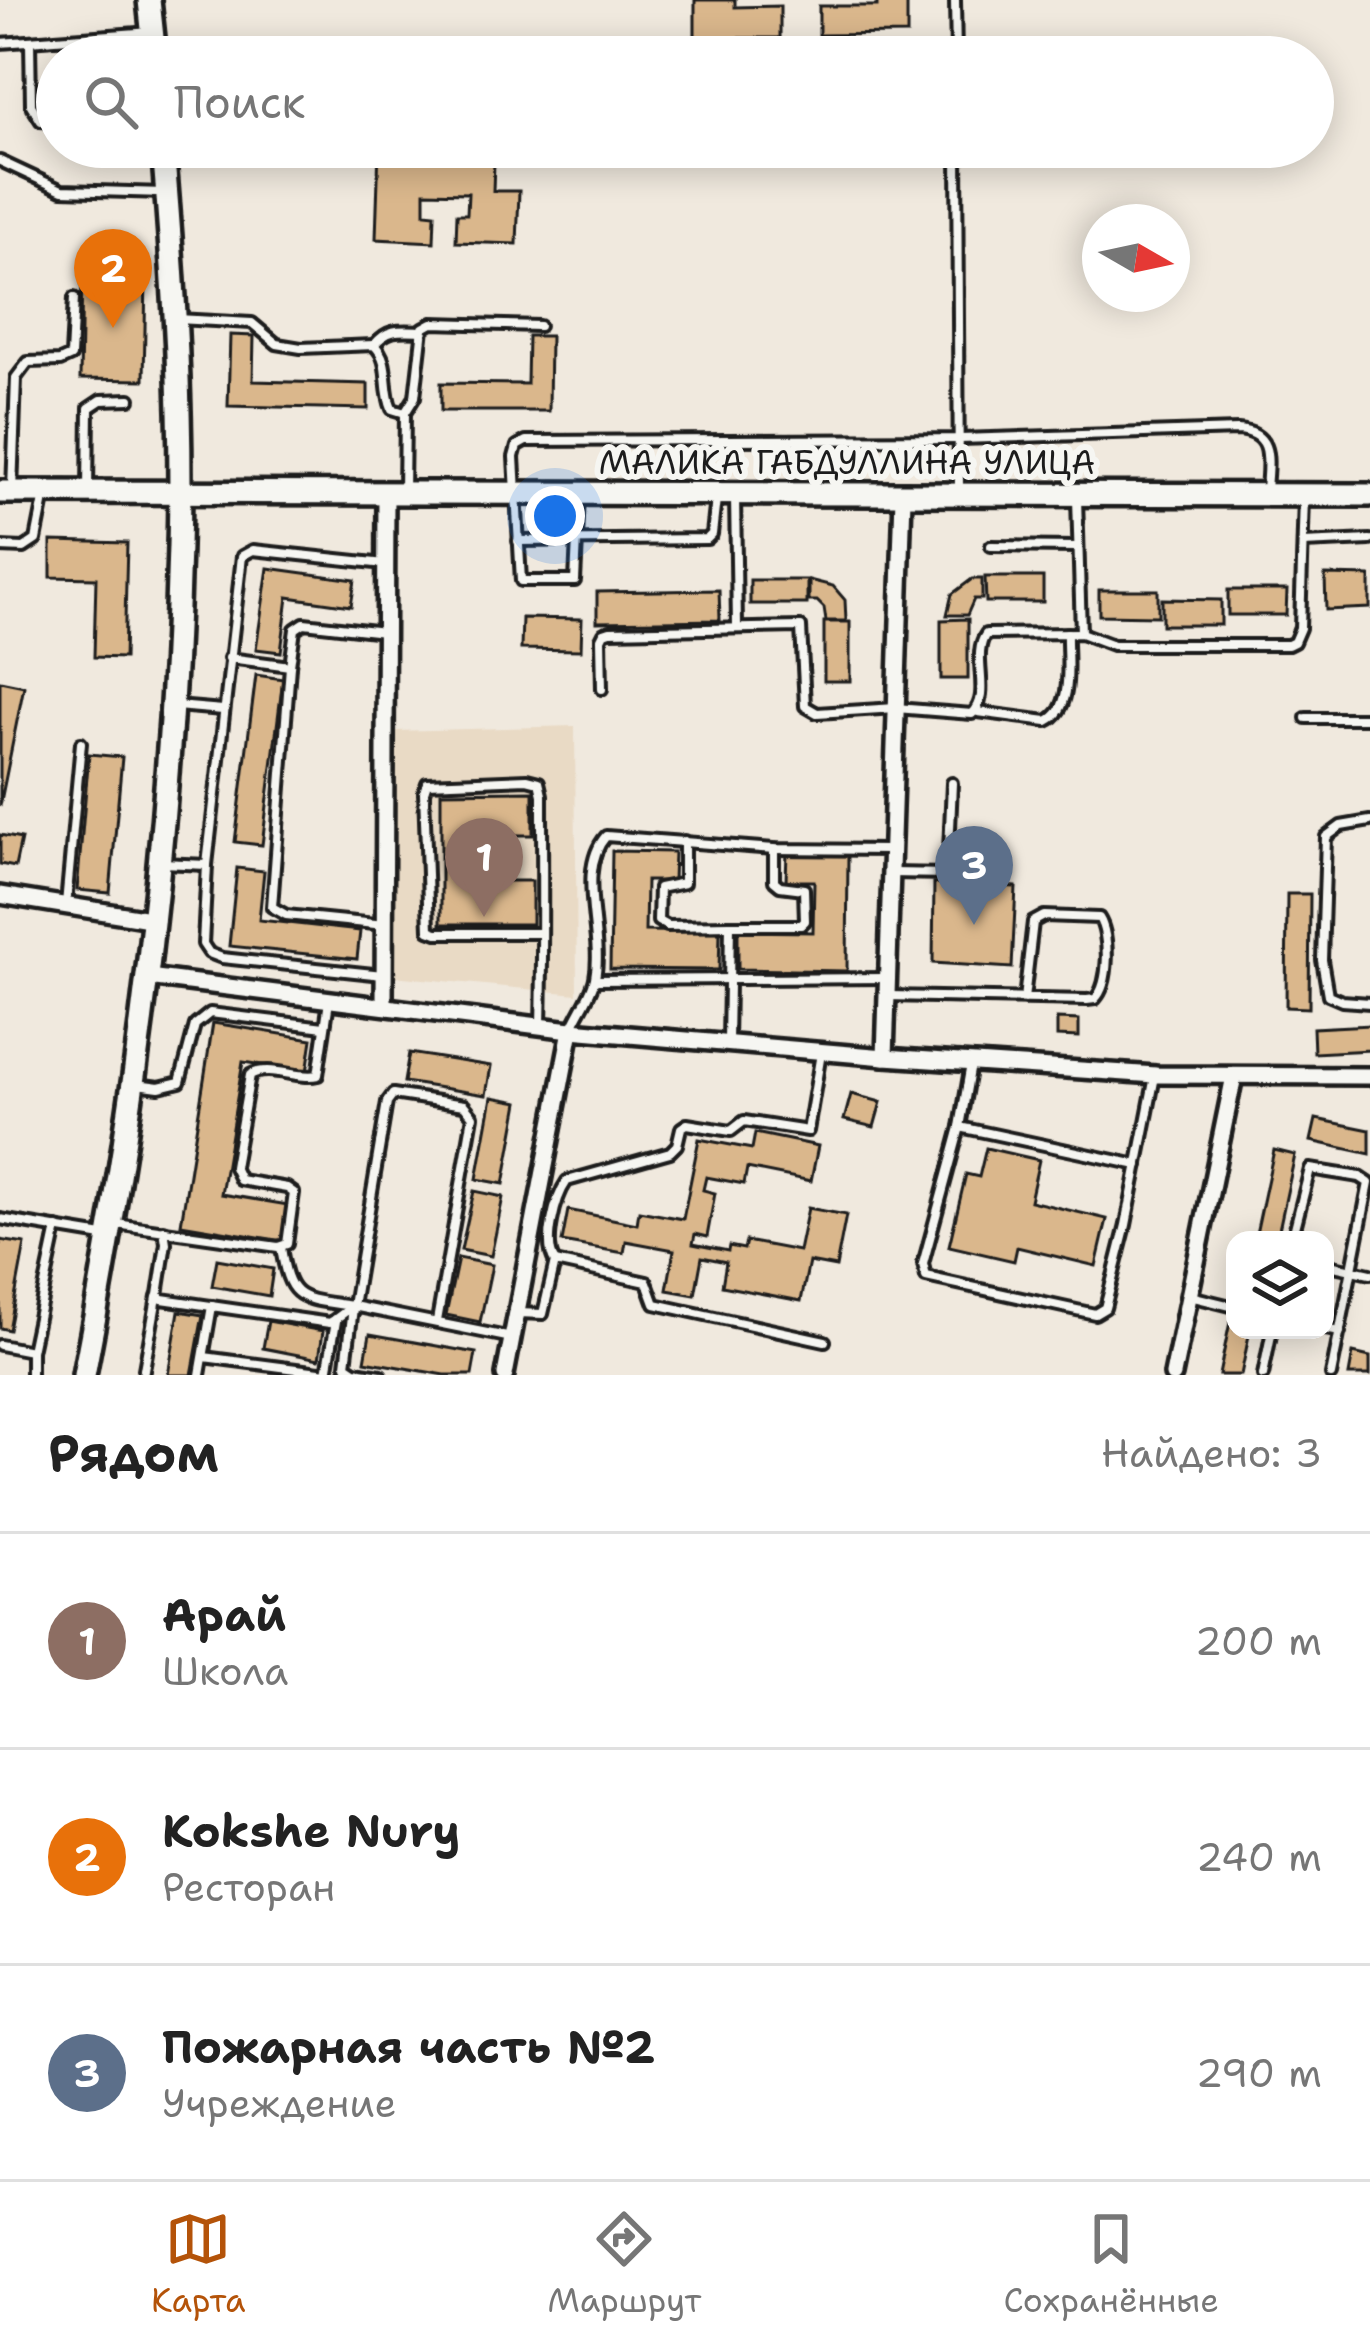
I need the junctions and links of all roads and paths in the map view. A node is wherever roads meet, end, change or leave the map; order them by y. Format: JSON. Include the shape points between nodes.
{"nodes":[{"id":1,"x":149,"y":0,"type":"edge"},
{"id":2,"x":955,"y":0,"type":"edge"},
{"id":3,"x":153,"y":32,"type":"junction"},
{"id":4,"x":112,"y":36,"type":"edge"},
{"id":5,"x":153,"y":36,"type":"edge"},
{"id":6,"x":956,"y":36,"type":"edge"},
{"id":7,"x":30,"y":41,"type":"junction"},
{"id":8,"x":36,"y":41,"type":"edge"},
{"id":9,"x":0,"y":43,"type":"edge"},
{"id":10,"x":36,"y":115,"type":"edge"},
{"id":11,"x":0,"y":160,"type":"edge"},
{"id":12,"x":164,"y":168,"type":"edge"},
{"id":13,"x":957,"y":168,"type":"edge"},
{"id":14,"x":166,"y":193,"type":"junction"},
{"id":15,"x":74,"y":298,"type":"dead end"},
{"id":16,"x":175,"y":320,"type":"junction"},
{"id":17,"x":539,"y":326,"type":"dead end"},
{"id":18,"x":421,"y":331,"type":"junction"},
{"id":19,"x":374,"y":345,"type":"junction"},
{"id":20,"x":130,"y":399,"type":"dead end"},
{"id":21,"x":405,"y":413,"type":"junction"},
{"id":22,"x":960,"y":440,"type":"junction"},
{"id":23,"x":180,"y":492,"type":"junction"},
{"id":24,"x":6,"y":493,"type":"edge"},
{"id":25,"x":45,"y":493,"type":"junction"},
{"id":26,"x":88,"y":493,"type":"junction"},
{"id":27,"x":395,"y":494,"type":"junction"},
{"id":28,"x":516,"y":494,"type":"junction"},
{"id":29,"x":579,"y":494,"type":"junction"},
{"id":30,"x":726,"y":495,"type":"junction"},
{"id":31,"x":1370,"y":495,"type":"edge"},
{"id":32,"x":902,"y":496,"type":"junction"},
{"id":33,"x":959,"y":496,"type":"junction"},
{"id":34,"x":1077,"y":496,"type":"junction"},
{"id":35,"x":1265,"y":496,"type":"junction"},
{"id":36,"x":1304,"y":496,"type":"junction"},
{"id":37,"x":1370,"y":540,"type":"edge"},
{"id":38,"x":518,"y":541,"type":"junction"},
{"id":39,"x":579,"y":541,"type":"junction"},
{"id":40,"x":1303,"y":544,"type":"junction"},
{"id":41,"x":991,"y":546,"type":"dead end"},
{"id":42,"x":1078,"y":547,"type":"junction"},
{"id":43,"x":0,"y":548,"type":"edge"},
{"id":44,"x":386,"y":564,"type":"junction"},
{"id":45,"x":737,"y":626,"type":"junction"},
{"id":46,"x":386,"y":632,"type":"junction"},
{"id":47,"x":1067,"y":633,"type":"junction"},
{"id":48,"x":1081,"y":633,"type":"junction"},
{"id":49,"x":229,"y":658,"type":"junction"},
{"id":50,"x":290,"y":666,"type":"junction"},
{"id":51,"x":602,"y":689,"type":"dead end"},
{"id":52,"x":171,"y":706,"type":"junction"},
{"id":53,"x":896,"y":708,"type":"junction"},
{"id":54,"x":223,"y":710,"type":"junction"},
{"id":55,"x":976,"y":712,"type":"junction"},
{"id":56,"x":1306,"y":718,"type":"dead end"},
{"id":57,"x":1370,"y":718,"type":"edge"},
{"id":58,"x":81,"y":743,"type":"dead end"},
{"id":59,"x":952,"y":783,"type":"dead end"},
{"id":60,"x":1370,"y":821,"type":"edge"},
{"id":61,"x":684,"y":841,"type":"junction"},
{"id":62,"x":774,"y":849,"type":"junction"},
{"id":63,"x":890,"y":850,"type":"junction"},
{"id":64,"x":160,"y":863,"type":"junction"},
{"id":65,"x":207,"y":865,"type":"junction"},
{"id":66,"x":890,"y":873,"type":"junction"},
{"id":67,"x":0,"y":895,"type":"edge"},
{"id":68,"x":66,"y":905,"type":"junction"},
{"id":69,"x":156,"y":920,"type":"junction"},
{"id":70,"x":385,"y":925,"type":"junction"},
{"id":71,"x":730,"y":925,"type":"junction"},
{"id":72,"x":542,"y":933,"type":"junction"},
{"id":73,"x":384,"y":975,"type":"junction"},
{"id":74,"x":148,"y":977,"type":"junction"},
{"id":75,"x":729,"y":977,"type":"junction"},
{"id":76,"x":887,"y":978,"type":"junction"},
{"id":77,"x":595,"y":980,"type":"junction"},
{"id":78,"x":886,"y":996,"type":"junction"},
{"id":79,"x":1024,"y":998,"type":"junction"},
{"id":80,"x":329,"y":1000,"type":"junction"},
{"id":81,"x":1370,"y":1003,"type":"edge"},
{"id":82,"x":384,"y":1006,"type":"junction"},
{"id":83,"x":541,"y":1026,"type":"junction"},
{"id":84,"x":324,"y":1027,"type":"junction"},
{"id":85,"x":571,"y":1030,"type":"junction"},
{"id":86,"x":728,"y":1044,"type":"junction"},
{"id":87,"x":821,"y":1052,"type":"junction"},
{"id":88,"x":884,"y":1057,"type":"junction"},
{"id":89,"x":971,"y":1064,"type":"junction"},
{"id":90,"x":1156,"y":1075,"type":"junction"},
{"id":91,"x":1234,"y":1076,"type":"junction"},
{"id":92,"x":1370,"y":1076,"type":"edge"},
{"id":93,"x":135,"y":1084,"type":"junction"},
{"id":94,"x":960,"y":1126,"type":"junction"},
{"id":95,"x":1138,"y":1165,"type":"junction"},
{"id":96,"x":543,"y":1175,"type":"junction"},
{"id":97,"x":567,"y":1181,"type":"junction"},
{"id":98,"x":0,"y":1219,"type":"edge"},
{"id":99,"x":57,"y":1228,"type":"junction"},
{"id":100,"x":112,"y":1230,"type":"junction"},
{"id":101,"x":164,"y":1230,"type":"junction"},
{"id":102,"x":1294,"y":1231,"type":"edge"},
{"id":103,"x":281,"y":1247,"type":"junction"},
{"id":104,"x":555,"y":1262,"type":"junction"},
{"id":105,"x":1334,"y":1266,"type":"edge"},
{"id":106,"x":1353,"y":1270,"type":"junction"},
{"id":107,"x":1370,"y":1274,"type":"edge"},
{"id":108,"x":158,"y":1295,"type":"junction"},
{"id":109,"x":1190,"y":1295,"type":"junction"},
{"id":110,"x":1226,"y":1305,"type":"edge"},
{"id":111,"x":212,"y":1306,"type":"junction"},
{"id":112,"x":353,"y":1306,"type":"junction"},
{"id":113,"x":516,"y":1313,"type":"junction"},
{"id":114,"x":336,"y":1321,"type":"junction"},
{"id":115,"x":436,"y":1322,"type":"junction"},
{"id":116,"x":1334,"y":1331,"type":"edge"},
{"id":117,"x":1340,"y":1332,"type":"junction"},
{"id":118,"x":512,"y":1338,"type":"junction"},
{"id":119,"x":1270,"y":1339,"type":"edge"},
{"id":120,"x":825,"y":1341,"type":"dead end"},
{"id":121,"x":0,"y":1345,"type":"edge"},
{"id":122,"x":31,"y":1351,"type":"junction"},
{"id":123,"x":204,"y":1358,"type":"junction"},
{"id":124,"x":31,"y":1375,"type":"edge"},
{"id":125,"x":84,"y":1375,"type":"edge"},
{"id":126,"x":142,"y":1375,"type":"edge"},
{"id":127,"x":200,"y":1375,"type":"edge"},
{"id":128,"x":381,"y":1375,"type":"edge"},
{"id":129,"x":505,"y":1375,"type":"edge"},
{"id":130,"x":1173,"y":1375,"type":"edge"},
{"id":131,"x":1263,"y":1375,"type":"edge"},
{"id":132,"x":1330,"y":1375,"type":"edge"}],
"edges":[{"from":1,"to":3,"type":"street"},
{"from":2,"to":6,"type":"lane"},
{"from":3,"to":4,"type":"lane"},
{"from":3,"to":5,"type":"street"},
{"from":7,"to":8,"type":"lane"},
{"from":7,"to":9,"type":"lane"},
{"from":7,"to":10,"type":"lane"},
{"from":11,"to":14,"type":"lane","via":[[62,190]]},
{"from":12,"to":14,"type":"street"},
{"from":13,"to":22,"type":"lane"},
{"from":14,"to":16,"type":"street"},
{"from":15,"to":24,"type":"lane","via":[[71,356],[28,362],[16,378]]},
{"from":16,"to":19,"type":"lane","via":[[252,323],[289,346]]},
{"from":16,"to":23,"type":"street"},
{"from":17,"to":18,"type":"lane","via":[[432,323]]},
{"from":18,"to":19,"type":"lane","via":[[394,330]]},
{"from":18,"to":21,"type":"lane","via":[[415,397]]},
{"from":19,"to":21,"type":"lane","via":[[392,409]]},
{"from":20,"to":26,"type":"lane","via":[[89,408]]},
{"from":21,"to":27,"type":"lane"},
{"from":22,"to":28,"type":"lane","via":[[526,441],[515,451]]},
{"from":22,"to":33,"type":"lane"},
{"from":22,"to":35,"type":"lane","via":[[1256,431],[1267,458]]},
{"from":23,"to":26,"type":"street","name":"МАЛИКА ГАБДУЛЛИНА УЛИЦА"},
{"from":23,"to":27,"type":"street","name":"МАЛИКА ГАБДУЛЛИНА УЛИЦА"},
{"from":23,"to":52,"type":"street"},
{"from":24,"to":25,"type":"street","name":"МАЛИКА ГАБДУЛЛИНА УЛИЦА"},
{"from":25,"to":26,"type":"street","name":"МАЛИКА ГАБДУЛЛИНА УЛИЦА"},
{"from":25,"to":43,"type":"lane","via":[[37,540]]},
{"from":27,"to":28,"type":"street","name":"МАЛИКА ГАБДУЛЛИНА УЛИЦА"},
{"from":27,"to":44,"type":"street"},
{"from":28,"to":29,"type":"street","name":"МАЛИКА ГАБДУЛЛИНА УЛИЦА"},
{"from":28,"to":38,"type":"lane"},
{"from":29,"to":30,"type":"street","name":"МАЛИКА ГАБДУЛЛИНА УЛИЦА"},
{"from":29,"to":39,"type":"lane"},
{"from":30,"to":32,"type":"street","name":"МАЛИКА ГАБДУЛЛИНА УЛИЦА"},
{"from":30,"to":39,"type":"lane","via":[[707,539]]},
{"from":30,"to":45,"type":"lane"},
{"from":31,"to":36,"type":"street","name":"МАЛИКА ГАБДУЛЛИНА УЛИЦА"},
{"from":32,"to":33,"type":"street","name":"МАЛИКА ГАБДУЛЛИНА УЛИЦА"},
{"from":32,"to":53,"type":"street"},
{"from":33,"to":34,"type":"street","name":"МАЛИКА ГАБДУЛЛИНА УЛИЦА"},
{"from":34,"to":35,"type":"street","name":"МАЛИКА ГАБДУЛЛИНА УЛИЦА"},
{"from":34,"to":42,"type":"lane"},
{"from":35,"to":36,"type":"street","name":"МАЛИКА ГАБДУЛЛИНА УЛИЦА"},
{"from":36,"to":40,"type":"lane"},
{"from":37,"to":40,"type":"lane"},
{"from":38,"to":39,"type":"lane"},
{"from":38,"to":39,"type":"lane","via":[[518,575],[527,584],[575,581]]},
{"from":40,"to":48,"type":"lane","via":[[1300,628],[1288,645],[1113,645]]},
{"from":41,"to":42,"type":"lane"},
{"from":42,"to":48,"type":"lane"},
{"from":44,"to":46,"type":"street"},
{"from":44,"to":49,"type":"lane","via":[[245,553]]},
{"from":45,"to":51,"type":"lane","via":[[604,633]]},
{"from":45,"to":53,"type":"lane","via":[[801,627],[808,710]]},
{"from":46,"to":50,"type":"lane","via":[[304,622],[295,629]]},
{"from":46,"to":70,"type":"street"},
{"from":47,"to":48,"type":"lane"},
{"from":47,"to":55,"type":"lane","via":[[983,636]]},
{"from":47,"to":55,"type":"lane","via":[[1064,706],[1056,717]]},
{"from":49,"to":50,"type":"lane"},
{"from":49,"to":54,"type":"lane"},
{"from":50,"to":70,"type":"lane","via":[[272,907]]},
{"from":52,"to":54,"type":"lane"},
{"from":52,"to":64,"type":"street"},
{"from":53,"to":55,"type":"lane"},
{"from":53,"to":63,"type":"street"},
{"from":54,"to":65,"type":"lane"},
{"from":56,"to":57,"type":"lane"},
{"from":58,"to":68,"type":"lane"},
{"from":59,"to":66,"type":"lane","via":[[948,874]]},
{"from":60,"to":81,"type":"lane","via":[[1326,837],[1322,960],[1328,995]]},
{"from":61,"to":62,"type":"lane"},
{"from":61,"to":71,"type":"lane","via":[[684,883],[659,888],[658,921]]},
{"from":61,"to":77,"type":"lane","via":[[606,836],[596,849]]},
{"from":62,"to":63,"type":"lane"},
{"from":62,"to":71,"type":"lane","via":[[776,884],[805,892],[803,923]]},
{"from":63,"to":66,"type":"street"},
{"from":64,"to":65,"type":"lane"},
{"from":64,"to":69,"type":"street"},
{"from":65,"to":73,"type":"lane","via":[[209,953]]},
{"from":66,"to":76,"type":"street"},
{"from":67,"to":68,"type":"street"},
{"from":68,"to":69,"type":"street"},
{"from":69,"to":74,"type":"street"},
{"from":70,"to":73,"type":"street"},
{"from":71,"to":75,"type":"lane"},
{"from":72,"to":72,"type":"lane","via":[[539,782],[428,783],[428,930]]},
{"from":72,"to":83,"type":"lane"},
{"from":73,"to":82,"type":"street"},
{"from":74,"to":80,"type":"street"},
{"from":74,"to":93,"type":"street"},
{"from":75,"to":76,"type":"lane"},
{"from":75,"to":77,"type":"lane"},
{"from":75,"to":86,"type":"lane"},
{"from":76,"to":78,"type":"street"},
{"from":77,"to":85,"type":"lane"},
{"from":78,"to":79,"type":"lane"},
{"from":78,"to":88,"type":"street"},
{"from":79,"to":79,"type":"lane","via":[[1100,995],[1099,918],[1033,922]]},
{"from":80,"to":82,"type":"street"},
{"from":80,"to":84,"type":"lane"},
{"from":82,"to":83,"type":"street"},
{"from":83,"to":85,"type":"street"},
{"from":84,"to":93,"type":"lane","via":[[210,1012],[195,1024],[180,1082]]},
{"from":84,"to":103,"type":"lane","via":[[315,1077],[260,1070],[249,1080],[234,1172],[294,1193],[289,1240]]},
{"from":85,"to":86,"type":"street"},
{"from":85,"to":96,"type":"street"},
{"from":86,"to":87,"type":"street"},
{"from":87,"to":88,"type":"street"},
{"from":87,"to":97,"type":"lane","via":[[808,1131],[744,1120],[731,1131],[686,1124],[670,1152]]},
{"from":88,"to":89,"type":"street"},
{"from":89,"to":90,"type":"street"},
{"from":89,"to":94,"type":"lane"},
{"from":90,"to":91,"type":"street"},
{"from":90,"to":95,"type":"lane"},
{"from":91,"to":92,"type":"street"},
{"from":91,"to":109,"type":"street"},
{"from":93,"to":100,"type":"street"},
{"from":94,"to":95,"type":"lane"},
{"from":94,"to":95,"type":"lane","via":[[926,1277],[1073,1310],[1105,1308]]},
{"from":96,"to":97,"type":"lane"},
{"from":96,"to":113,"type":"street"},
{"from":97,"to":104,"type":"lane","via":[[549,1250]]},
{"from":98,"to":99,"type":"lane"},
{"from":99,"to":100,"type":"lane"},
{"from":99,"to":122,"type":"lane"},
{"from":100,"to":101,"type":"lane"},
{"from":100,"to":125,"type":"street"},
{"from":101,"to":103,"type":"lane"},
{"from":101,"to":108,"type":"lane"},
{"from":102,"to":106,"type":"lane","via":[[1310,1169],[1364,1179],[1369,1195]]},
{"from":103,"to":112,"type":"lane","via":[[294,1293]]},
{"from":104,"to":113,"type":"lane","via":[[543,1314]]},
{"from":104,"to":120,"type":"lane","via":[[647,1282],[655,1304]]},
{"from":105,"to":106,"type":"lane"},
{"from":106,"to":107,"type":"lane"},
{"from":106,"to":117,"type":"lane"},
{"from":108,"to":111,"type":"lane"},
{"from":108,"to":126,"type":"lane"},
{"from":109,"to":110,"type":"lane"},
{"from":109,"to":130,"type":"street"},
{"from":111,"to":114,"type":"lane"},
{"from":111,"to":123,"type":"lane"},
{"from":112,"to":114,"type":"lane"},
{"from":112,"to":115,"type":"lane"},
{"from":112,"to":115,"type":"lane","via":[[387,1102],[393,1094],[416,1096],[464,1106],[473,1116]]},
{"from":112,"to":128,"type":"lane","via":[[346,1365]]},
{"from":113,"to":118,"type":"street"},
{"from":114,"to":123,"type":"lane","via":[[327,1373]]},
{"from":115,"to":118,"type":"lane"},
{"from":116,"to":117,"type":"lane"},
{"from":117,"to":132,"type":"lane"},
{"from":118,"to":129,"type":"street"},
{"from":119,"to":131,"type":"lane"},
{"from":121,"to":122,"type":"lane"},
{"from":122,"to":124,"type":"lane"},
{"from":123,"to":127,"type":"lane"}]}
